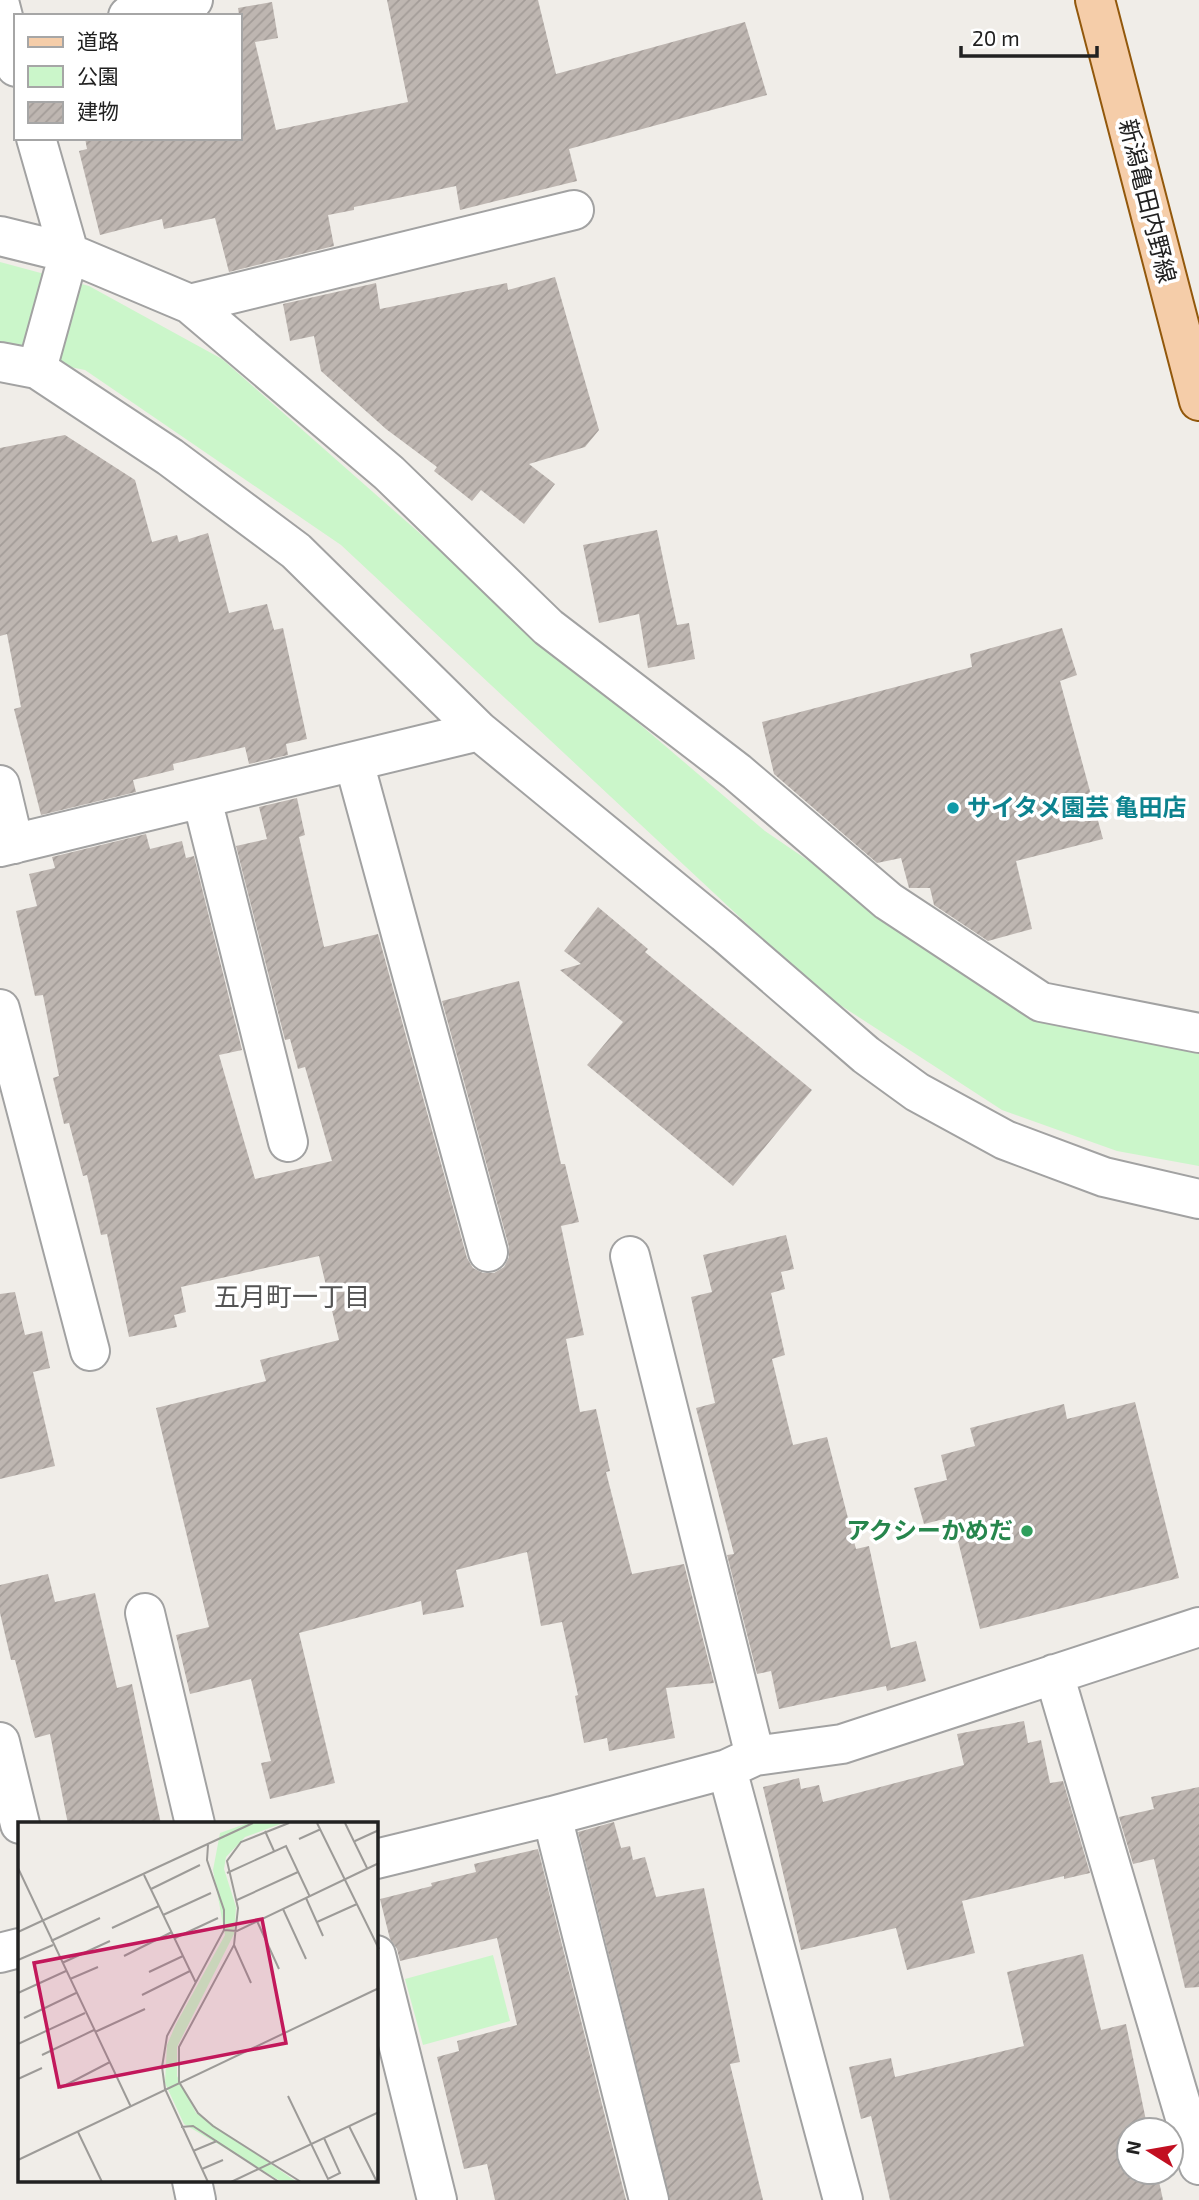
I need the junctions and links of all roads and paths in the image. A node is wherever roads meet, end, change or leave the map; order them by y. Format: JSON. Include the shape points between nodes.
{"nodes":[{"id":1,"x":193,"y":0,"type":"edge"},
{"id":2,"x":1096,"y":0,"type":"edge"},
{"id":3,"x":0,"y":5,"type":"edge"},
{"id":4,"x":136,"y":14,"type":"edge"},
{"id":5,"x":14,"y":51,"type":"edge"},
{"id":6,"x":37,"y":140,"type":"edge"},
{"id":7,"x":574,"y":210,"type":"dead end"},
{"id":8,"x":0,"y":236,"type":"edge"},
{"id":9,"x":69,"y":253,"type":"junction"},
{"id":10,"x":190,"y":304,"type":"junction"},
{"id":11,"x":0,"y":362,"type":"edge"},
{"id":12,"x":37,"y":369,"type":"junction"},
{"id":13,"x":1199,"y":401,"type":"edge"},
{"id":14,"x":480,"y":732,"type":"junction"},
{"id":15,"x":354,"y":762,"type":"junction"},
{"id":16,"x":0,"y":785,"type":"edge"},
{"id":17,"x":202,"y":799,"type":"junction"},
{"id":18,"x":7,"y":846,"type":"edge"},
{"id":19,"x":0,"y":1009,"type":"edge"},
{"id":20,"x":1199,"y":1033,"type":"edge"},
{"id":21,"x":288,"y":1142,"type":"dead end"},
{"id":22,"x":1199,"y":1199,"type":"edge"},
{"id":23,"x":488,"y":1252,"type":"dead end"},
{"id":24,"x":630,"y":1256,"type":"dead end"},
{"id":25,"x":90,"y":1351,"type":"dead end"},
{"id":26,"x":145,"y":1613,"type":"dead end"},
{"id":27,"x":1199,"y":1627,"type":"edge"},
{"id":28,"x":1054,"y":1674,"type":"junction"},
{"id":29,"x":0,"y":1742,"type":"edge"},
{"id":30,"x":741,"y":1762,"type":"junction"},
{"id":31,"x":552,"y":1816,"type":"junction"},
{"id":32,"x":20,"y":1822,"type":"edge"},
{"id":33,"x":195,"y":1822,"type":"edge"},
{"id":34,"x":378,"y":1859,"type":"edge"},
{"id":35,"x":18,"y":1948,"type":"edge"},
{"id":36,"x":0,"y":1953,"type":"edge"},
{"id":37,"x":378,"y":1963,"type":"edge"},
{"id":38,"x":1199,"y":2165,"type":"edge"},
{"id":39,"x":192,"y":2182,"type":"edge"},
{"id":40,"x":197,"y":2200,"type":"edge"},
{"id":41,"x":438,"y":2200,"type":"edge"},
{"id":42,"x":649,"y":2200,"type":"edge"},
{"id":43,"x":843,"y":2200,"type":"edge"}],
"edges":[{"from":1,"to":4,"type":"street"},
{"from":2,"to":13,"type":"main road","name":"新潟亀田内野線"},
{"from":3,"to":5,"type":"street"},
{"from":6,"to":9,"type":"street"},
{"from":7,"to":10,"type":"street"},
{"from":8,"to":9,"type":"street"},
{"from":9,"to":10,"type":"street"},
{"from":9,"to":12,"type":"street"},
{"from":10,"to":20,"type":"street","via":[[389,473],[548,627],[737,772],[888,901],[1041,1002]]},
{"from":11,"to":12,"type":"street"},
{"from":12,"to":14,"type":"street","via":[[170,457],[296,551]]},
{"from":14,"to":15,"type":"street"},
{"from":14,"to":22,"type":"street","via":[[866,1055],[917,1092],[1005,1140],[1104,1177]]},
{"from":15,"to":17,"type":"street"},
{"from":15,"to":23,"type":"street"},
{"from":16,"to":18,"type":"street"},
{"from":17,"to":18,"type":"street"},
{"from":17,"to":21,"type":"street"},
{"from":19,"to":25,"type":"street"},
{"from":24,"to":30,"type":"street"},
{"from":26,"to":33,"type":"street"},
{"from":27,"to":28,"type":"street"},
{"from":28,"to":30,"type":"street","via":[[842,1744]]},
{"from":28,"to":38,"type":"street"},
{"from":29,"to":32,"type":"street"},
{"from":30,"to":31,"type":"street"},
{"from":30,"to":43,"type":"street"},
{"from":31,"to":34,"type":"street"},
{"from":31,"to":42,"type":"street"},
{"from":35,"to":36,"type":"street"},
{"from":37,"to":41,"type":"street"},
{"from":39,"to":40,"type":"street"}]}
